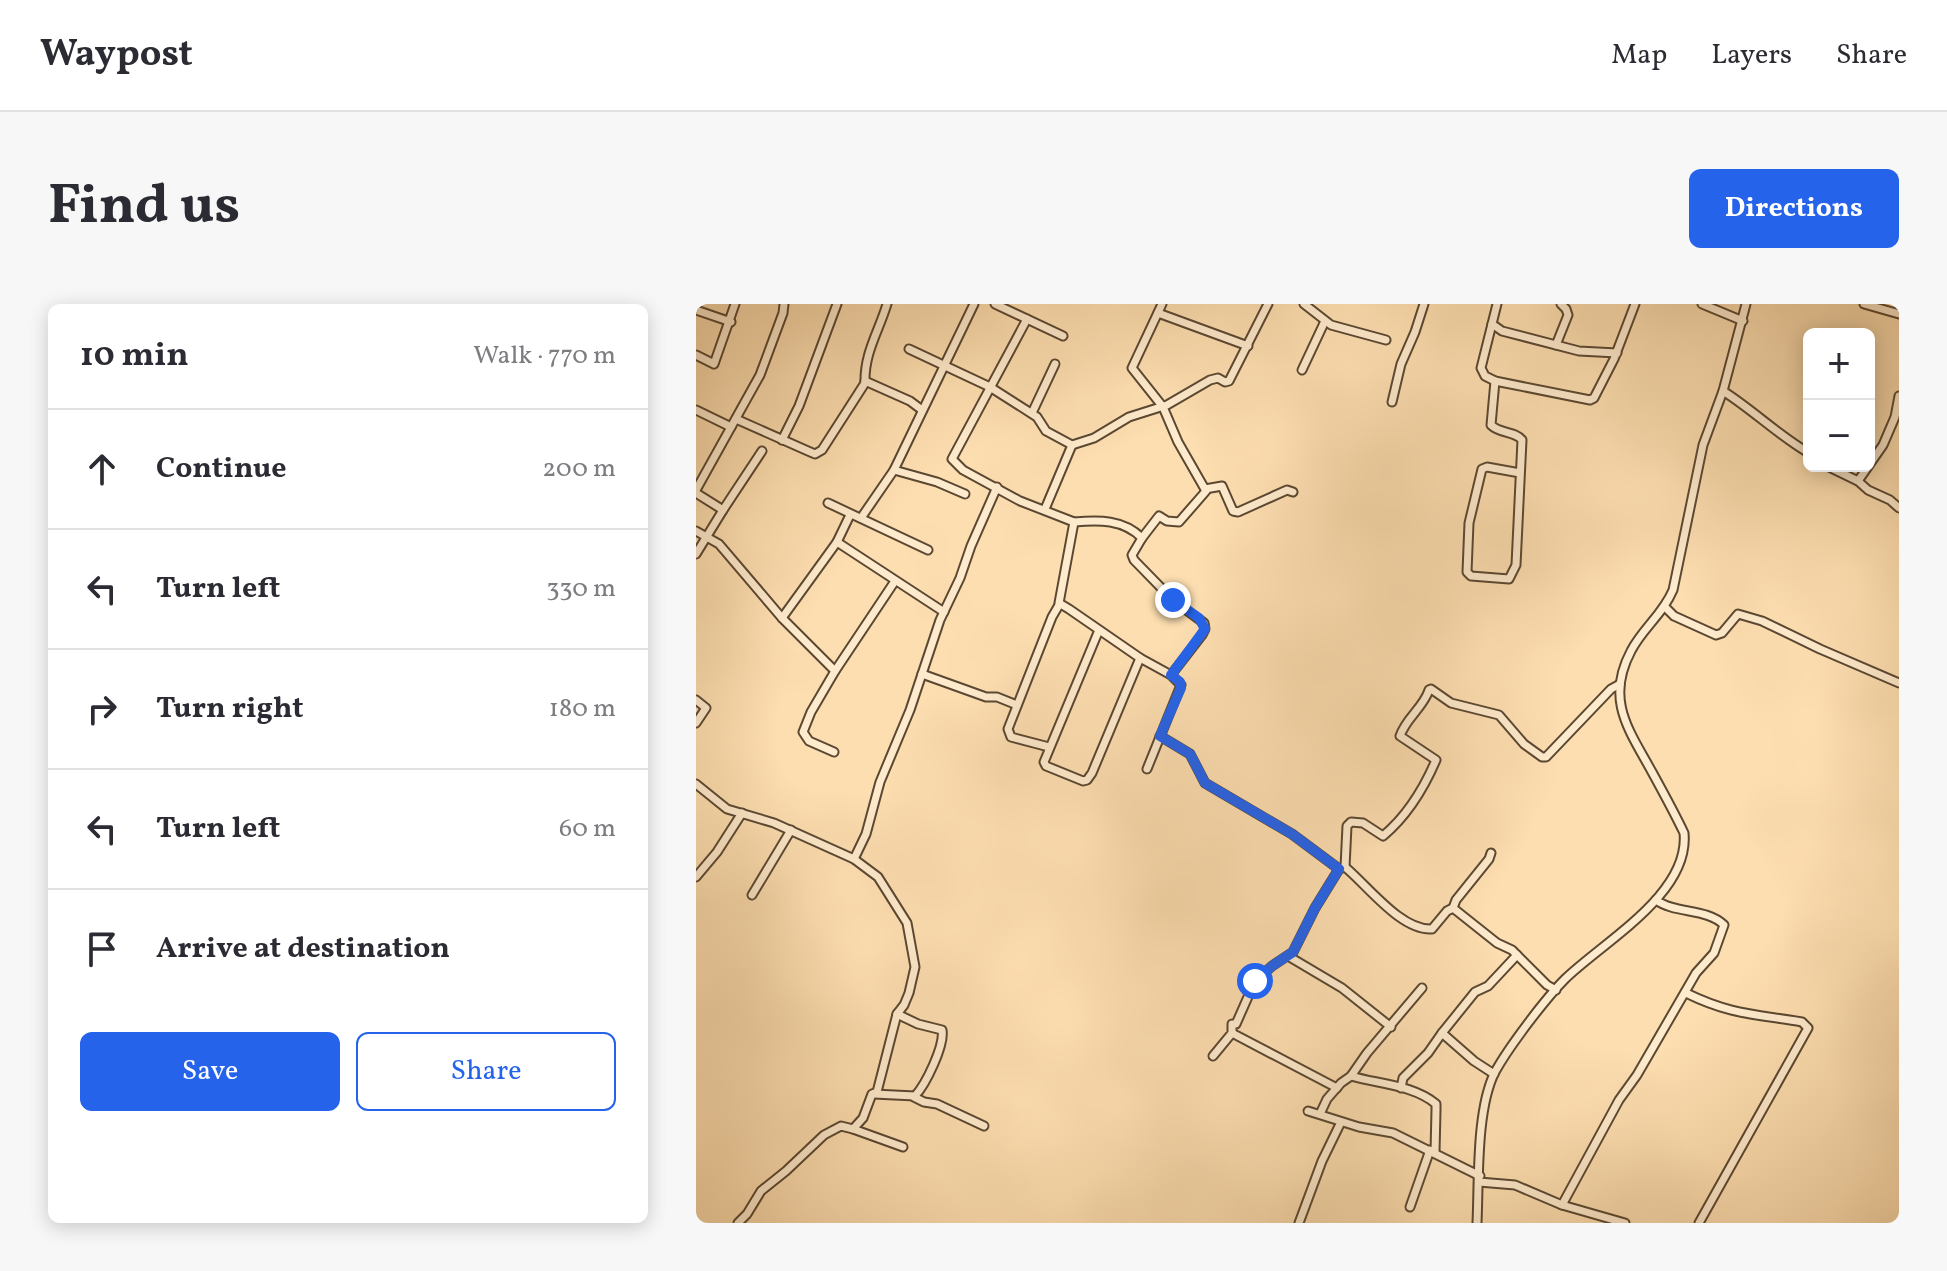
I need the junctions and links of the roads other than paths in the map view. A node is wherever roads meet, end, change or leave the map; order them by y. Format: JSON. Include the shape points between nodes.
{"nodes":[{"id":1,"x":735,"y":304,"type":"edge"},
{"id":2,"x":784,"y":304,"type":"edge"},
{"id":3,"x":837,"y":304,"type":"edge"},
{"id":4,"x":887,"y":304,"type":"edge"},
{"id":5,"x":974,"y":304,"type":"edge"},
{"id":6,"x":995,"y":304,"type":"edge"},
{"id":7,"x":1162,"y":304,"type":"edge"},
{"id":8,"x":1268,"y":304,"type":"edge"},
{"id":9,"x":1304,"y":304,"type":"edge"},
{"id":10,"x":1424,"y":304,"type":"edge"},
{"id":11,"x":1497,"y":304,"type":"edge"},
{"id":12,"x":1561,"y":304,"type":"edge"},
{"id":13,"x":1635,"y":304,"type":"edge"},
{"id":14,"x":1702,"y":304,"type":"edge"},
{"id":15,"x":1746,"y":304,"type":"edge"},
{"id":16,"x":1864,"y":304,"type":"edge"},
{"id":17,"x":1005,"y":306,"type":"edge"},
{"id":18,"x":696,"y":310,"type":"edge"},
{"id":19,"x":1158,"y":313,"type":"junction"},
{"id":20,"x":1899,"y":314,"type":"edge"},
{"id":21,"x":1027,"y":319,"type":"junction"},
{"id":22,"x":1325,"y":321,"type":"junction"},
{"id":23,"x":1743,"y":321,"type":"junction"},
{"id":24,"x":731,"y":322,"type":"junction"},
{"id":25,"x":1492,"y":324,"type":"junction"},
{"id":26,"x":1063,"y":336,"type":"dead end"},
{"id":27,"x":1386,"y":340,"type":"dead end"},
{"id":28,"x":1556,"y":345,"type":"junction"},
{"id":29,"x":1248,"y":346,"type":"junction"},
{"id":30,"x":909,"y":349,"type":"dead end"},
{"id":31,"x":1617,"y":353,"type":"junction"},
{"id":32,"x":696,"y":355,"type":"edge"},
{"id":33,"x":945,"y":364,"type":"junction"},
{"id":34,"x":1055,"y":364,"type":"dead end"},
{"id":35,"x":1302,"y":370,"type":"dead end"},
{"id":36,"x":1495,"y":381,"type":"junction"},
{"id":37,"x":865,"y":383,"type":"junction"},
{"id":38,"x":990,"y":387,"type":"junction"},
{"id":39,"x":1723,"y":391,"type":"junction"},
{"id":40,"x":1899,"y":396,"type":"edge"},
{"id":41,"x":1392,"y":402,"type":"dead end"},
{"id":42,"x":1163,"y":407,"type":"junction"},
{"id":43,"x":696,"y":410,"type":"edge"},
{"id":44,"x":922,"y":410,"type":"junction"},
{"id":45,"x":1032,"y":413,"type":"junction"},
{"id":46,"x":736,"y":419,"type":"junction"},
{"id":47,"x":731,"y":427,"type":"junction"},
{"id":48,"x":782,"y":440,"type":"junction"},
{"id":49,"x":1072,"y":445,"type":"junction"},
{"id":50,"x":1803,"y":450,"type":"edge"},
{"id":51,"x":762,"y":451,"type":"dead end"},
{"id":52,"x":894,"y":470,"type":"junction"},
{"id":53,"x":1839,"y":472,"type":"edge"},
{"id":54,"x":1520,"y":473,"type":"junction"},
{"id":55,"x":1858,"y":481,"type":"junction"},
{"id":56,"x":997,"y":487,"type":"junction"},
{"id":57,"x":1205,"y":489,"type":"junction"},
{"id":58,"x":696,"y":491,"type":"edge"},
{"id":59,"x":1293,"y":492,"type":"dead end"},
{"id":60,"x":965,"y":494,"type":"dead end"},
{"id":61,"x":828,"y":503,"type":"dead end"},
{"id":62,"x":1899,"y":508,"type":"edge"},
{"id":63,"x":1045,"y":509,"type":"junction"},
{"id":64,"x":723,"y":510,"type":"junction"},
{"id":65,"x":850,"y":515,"type":"junction"},
{"id":66,"x":861,"y":518,"type":"junction"},
{"id":67,"x":1074,"y":522,"type":"junction"},
{"id":68,"x":696,"y":531,"type":"edge"},
{"id":69,"x":707,"y":535,"type":"junction"},
{"id":70,"x":1142,"y":538,"type":"junction"},
{"id":71,"x":837,"y":542,"type":"junction"},
{"id":72,"x":928,"y":550,"type":"dead end"},
{"id":73,"x":696,"y":554,"type":"edge"},
{"id":74,"x":895,"y":581,"type":"junction"},
{"id":75,"x":1059,"y":605,"type":"junction"},
{"id":76,"x":1665,"y":607,"type":"junction"},
{"id":77,"x":944,"y":612,"type":"junction"},
{"id":78,"x":782,"y":618,"type":"junction"},
{"id":79,"x":1099,"y":630,"type":"junction"},
{"id":80,"x":1140,"y":658,"type":"junction"},
{"id":81,"x":835,"y":671,"type":"junction"},
{"id":82,"x":922,"y":674,"type":"junction"},
{"id":83,"x":1171,"y":675,"type":"junction"},
{"id":84,"x":1899,"y":683,"type":"edge"},
{"id":85,"x":1620,"y":684,"type":"junction"},
{"id":86,"x":696,"y":700,"type":"edge"},
{"id":87,"x":1017,"y":705,"type":"junction"},
{"id":88,"x":696,"y":723,"type":"edge"},
{"id":89,"x":1160,"y":736,"type":"junction"},
{"id":90,"x":1049,"y":747,"type":"junction"},
{"id":91,"x":834,"y":752,"type":"dead end"},
{"id":92,"x":1147,"y":769,"type":"dead end"},
{"id":93,"x":696,"y":784,"type":"edge"},
{"id":94,"x":742,"y":813,"type":"junction"},
{"id":95,"x":791,"y":830,"type":"junction"},
{"id":96,"x":1491,"y":853,"type":"dead end"},
{"id":97,"x":854,"y":859,"type":"junction"},
{"id":98,"x":1342,"y":868,"type":"junction"},
{"id":99,"x":696,"y":877,"type":"edge"},
{"id":100,"x":752,"y":895,"type":"dead end"},
{"id":101,"x":1656,"y":900,"type":"junction"},
{"id":102,"x":1453,"y":908,"type":"junction"},
{"id":103,"x":1517,"y":955,"type":"junction"},
{"id":104,"x":1288,"y":956,"type":"junction"},
{"id":105,"x":1422,"y":988,"type":"dead end"},
{"id":106,"x":1556,"y":990,"type":"junction"},
{"id":107,"x":1686,"y":993,"type":"junction"},
{"id":108,"x":897,"y":1014,"type":"junction"},
{"id":109,"x":1391,"y":1027,"type":"junction"},
{"id":110,"x":1232,"y":1033,"type":"junction"},
{"id":111,"x":1442,"y":1033,"type":"junction"},
{"id":112,"x":1213,"y":1056,"type":"dead end"},
{"id":113,"x":1494,"y":1074,"type":"junction"},
{"id":114,"x":1351,"y":1076,"type":"junction"},
{"id":115,"x":1337,"y":1088,"type":"junction"},
{"id":116,"x":1401,"y":1088,"type":"junction"},
{"id":117,"x":872,"y":1094,"type":"junction"},
{"id":118,"x":914,"y":1097,"type":"junction"},
{"id":119,"x":1308,"y":1111,"type":"dead end"},
{"id":120,"x":1320,"y":1114,"type":"junction"},
{"id":121,"x":1341,"y":1122,"type":"junction"},
{"id":122,"x":984,"y":1126,"type":"dead end"},
{"id":123,"x":853,"y":1129,"type":"junction"},
{"id":124,"x":903,"y":1147,"type":"dead end"},
{"id":125,"x":1432,"y":1151,"type":"junction"},
{"id":126,"x":1479,"y":1179,"type":"junction"},
{"id":127,"x":1562,"y":1205,"type":"junction"},
{"id":128,"x":1410,"y":1207,"type":"dead end"},
{"id":129,"x":738,"y":1223,"type":"edge"},
{"id":130,"x":1299,"y":1223,"type":"edge"},
{"id":131,"x":1477,"y":1223,"type":"edge"},
{"id":132,"x":1625,"y":1223,"type":"edge"},
{"id":133,"x":1699,"y":1223,"type":"edge"}],
"edges":[{"from":1,"to":24,"type":"street"},
{"from":2,"to":46,"type":"street","via":[[760,375]]},
{"from":3,"to":48,"type":"street"},
{"from":4,"to":37,"type":"street","via":[[870,346]]},
{"from":5,"to":33,"type":"street"},
{"from":6,"to":17,"type":"street"},
{"from":7,"to":19,"type":"street"},
{"from":8,"to":29,"type":"street"},
{"from":9,"to":22,"type":"street"},
{"from":10,"to":41,"type":"street"},
{"from":11,"to":25,"type":"street"},
{"from":12,"to":28,"type":"street","via":[[1568,315]]},
{"from":13,"to":31,"type":"street"},
{"from":14,"to":23,"type":"street"},
{"from":15,"to":23,"type":"street"},
{"from":16,"to":20,"type":"street"},
{"from":17,"to":21,"type":"street"},
{"from":18,"to":24,"type":"street"},
{"from":19,"to":29,"type":"street"},
{"from":19,"to":42,"type":"street","via":[[1132,365]]},
{"from":21,"to":26,"type":"street"},
{"from":21,"to":38,"type":"street"},
{"from":22,"to":27,"type":"street"},
{"from":22,"to":35,"type":"street"},
{"from":23,"to":39,"type":"street"},
{"from":24,"to":32,"type":"street","via":[[714,364]]},
{"from":25,"to":28,"type":"street"},
{"from":25,"to":36,"type":"street","via":[[1481,368]]},
{"from":28,"to":31,"type":"street"},
{"from":29,"to":42,"type":"street","via":[[1229,381],[1210,380]]},
{"from":30,"to":33,"type":"street"},
{"from":31,"to":36,"type":"street","via":[[1591,400]]},
{"from":33,"to":38,"type":"street"},
{"from":33,"to":44,"type":"street"},
{"from":34,"to":45,"type":"street"},
{"from":36,"to":54,"type":"street","via":[[1491,425],[1521,437]]},
{"from":37,"to":44,"type":"street"},
{"from":37,"to":48,"type":"street","via":[[822,450],[815,454]]},
{"from":38,"to":45,"type":"street"},
{"from":38,"to":56,"type":"street","via":[[952,459]]},
{"from":39,"to":50,"type":"street"},
{"from":39,"to":76,"type":"street","via":[[1703,445],[1677,574]]},
{"from":40,"to":55,"type":"street","via":[[1883,445]]},
{"from":42,"to":49,"type":"street"},
{"from":42,"to":57,"type":"street"},
{"from":43,"to":47,"type":"street"},
{"from":44,"to":52,"type":"street"},
{"from":45,"to":49,"type":"street","via":[[1046,431]]},
{"from":46,"to":47,"type":"street"},
{"from":46,"to":48,"type":"street"},
{"from":47,"to":58,"type":"street"},
{"from":49,"to":63,"type":"street"},
{"from":51,"to":64,"type":"street"},
{"from":52,"to":60,"type":"street"},
{"from":52,"to":66,"type":"street"},
{"from":53,"to":55,"type":"street"},
{"from":54,"to":54,"type":"street","via":[[1514,572],[1509,579],[1471,576],[1469,523],[1482,469]]},
{"from":55,"to":62,"type":"street"},
{"from":56,"to":63,"type":"street"},
{"from":56,"to":77,"type":"street"},
{"from":57,"to":59,"type":"street","via":[[1222,486],[1238,512]]},
{"from":57,"to":70,"type":"street","via":[[1179,522],[1159,516]]},
{"from":58,"to":64,"type":"street"},
{"from":61,"to":65,"type":"street"},
{"from":63,"to":67,"type":"street"},
{"from":64,"to":69,"type":"street"},
{"from":65,"to":66,"type":"street"},
{"from":65,"to":71,"type":"street"},
{"from":66,"to":72,"type":"street"},
{"from":67,"to":70,"type":"street","via":[[1103,520],[1130,527]]},
{"from":67,"to":75,"type":"street"},
{"from":68,"to":69,"type":"street"},
{"from":69,"to":73,"type":"street"},
{"from":69,"to":78,"type":"street"},
{"from":70,"to":83,"type":"street","via":[[1134,560],[1204,623],[1205,629]]},
{"from":71,"to":74,"type":"street"},
{"from":71,"to":78,"type":"street"},
{"from":74,"to":77,"type":"street"},
{"from":74,"to":81,"type":"street"},
{"from":75,"to":79,"type":"street"},
{"from":75,"to":87,"type":"street"},
{"from":76,"to":84,"type":"street","via":[[1716,635],[1738,614],[1762,621]]},
{"from":76,"to":85,"type":"street","via":[[1631,651]]},
{"from":77,"to":82,"type":"street"},
{"from":78,"to":81,"type":"street"},
{"from":79,"to":80,"type":"street"},
{"from":79,"to":90,"type":"street"},
{"from":80,"to":83,"type":"street"},
{"from":80,"to":90,"type":"street","via":[[1087,780],[1046,766]]},
{"from":81,"to":91,"type":"street","via":[[803,732],[809,741]]},
{"from":82,"to":87,"type":"street"},
{"from":82,"to":97,"type":"street"},
{"from":83,"to":89,"type":"street","via":[[1181,688]]},
{"from":85,"to":98,"type":"street","via":[[1546,757],[1524,744],[1499,715],[1451,703],[1431,689],[1400,736],[1434,757],[1434,764],[1416,798],[1383,836],[1363,823],[1347,826]]},
{"from":85,"to":101,"type":"street","via":[[1629,733],[1684,833],[1681,859]]},
{"from":86,"to":88,"type":"street","via":[[706,708]]},
{"from":87,"to":90,"type":"street","via":[[1009,735]]},
{"from":89,"to":92,"type":"street"},
{"from":89,"to":98,"type":"street","via":[[1190,754],[1205,783]]},
{"from":93,"to":94,"type":"street","via":[[718,804]]},
{"from":94,"to":95,"type":"street"},
{"from":94,"to":99,"type":"street"},
{"from":95,"to":97,"type":"street"},
{"from":95,"to":100,"type":"street"},
{"from":96,"to":102,"type":"street"},
{"from":97,"to":108,"type":"street","via":[[878,877],[910,932],[915,972]]},
{"from":98,"to":102,"type":"street","via":[[1418,927],[1432,929]]},
{"from":98,"to":104,"type":"street"},
{"from":101,"to":106,"type":"street"},
{"from":101,"to":107,"type":"street","via":[[1723,924],[1714,953]]},
{"from":102,"to":103,"type":"street"},
{"from":103,"to":106,"type":"street"},
{"from":103,"to":111,"type":"street","via":[[1488,986],[1475,992]]},
{"from":104,"to":109,"type":"street","via":[[1342,988]]},
{"from":104,"to":110,"type":"street","via":[[1255,981]]},
{"from":105,"to":109,"type":"street"},
{"from":106,"to":113,"type":"street"},
{"from":107,"to":127,"type":"street"},
{"from":107,"to":133,"type":"street","via":[[1714,1007],[1802,1022],[1808,1028]]},
{"from":108,"to":117,"type":"street","via":[[877,1092]]},
{"from":108,"to":118,"type":"street","via":[[939,1027],[944,1035],[941,1052]]},
{"from":109,"to":114,"type":"street"},
{"from":110,"to":112,"type":"street"},
{"from":110,"to":115,"type":"street"},
{"from":111,"to":113,"type":"street"},
{"from":111,"to":116,"type":"street","via":[[1403,1078]]},
{"from":113,"to":126,"type":"street","via":[[1485,1104]]},
{"from":114,"to":115,"type":"street"},
{"from":114,"to":116,"type":"street"},
{"from":115,"to":120,"type":"street"},
{"from":116,"to":125,"type":"street","via":[[1436,1104]]},
{"from":117,"to":118,"type":"street"},
{"from":117,"to":123,"type":"street"},
{"from":118,"to":122,"type":"street"},
{"from":119,"to":120,"type":"street"},
{"from":120,"to":121,"type":"street"},
{"from":121,"to":125,"type":"street","via":[[1393,1133]]},
{"from":121,"to":130,"type":"street"},
{"from":123,"to":124,"type":"street"},
{"from":123,"to":129,"type":"street","via":[[841,1126],[824,1135],[761,1191]]},
{"from":125,"to":126,"type":"street"},
{"from":125,"to":128,"type":"street"},
{"from":126,"to":127,"type":"street","via":[[1515,1185]]},
{"from":126,"to":131,"type":"street"},
{"from":127,"to":132,"type":"street"}]}
